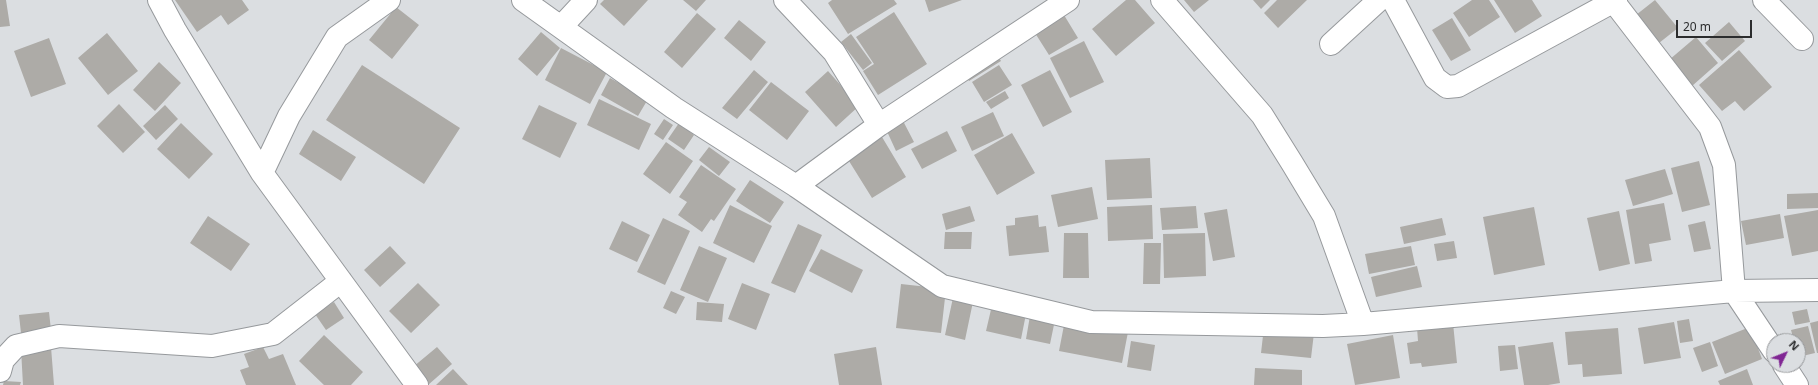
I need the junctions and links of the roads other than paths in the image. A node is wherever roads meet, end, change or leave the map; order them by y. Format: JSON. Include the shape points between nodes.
{"nodes":[{"id":1,"x":158,"y":0,"type":"edge"},
{"id":2,"x":389,"y":0,"type":"edge"},
{"id":3,"x":523,"y":0,"type":"edge"},
{"id":4,"x":586,"y":0,"type":"edge"},
{"id":5,"x":785,"y":0,"type":"edge"},
{"id":6,"x":1068,"y":0,"type":"edge"},
{"id":7,"x":1162,"y":0,"type":"edge"},
{"id":8,"x":1379,"y":0,"type":"edge"},
{"id":9,"x":1393,"y":0,"type":"edge"},
{"id":10,"x":1764,"y":0,"type":"edge"},
{"id":11,"x":1615,"y":1,"type":"edge"},
{"id":12,"x":561,"y":27,"type":"junction"},
{"id":13,"x":1802,"y":39,"type":"dead end"},
{"id":14,"x":1331,"y":44,"type":"dead end"},
{"id":15,"x":879,"y":125,"type":"junction"},
{"id":16,"x":262,"y":173,"type":"junction"},
{"id":17,"x":796,"y":186,"type":"junction"},
{"id":18,"x":341,"y":281,"type":"junction"},
{"id":19,"x":1818,"y":290,"type":"edge"},
{"id":20,"x":1734,"y":291,"type":"junction"},
{"id":21,"x":1363,"y":324,"type":"junction"},
{"id":22,"x":1766,"y":339,"type":"edge"},
{"id":23,"x":0,"y":371,"type":"edge"},
{"id":24,"x":1789,"y":373,"type":"edge"},
{"id":25,"x":417,"y":385,"type":"edge"},
{"id":26,"x":1797,"y":385,"type":"edge"}],
"edges":[{"from":1,"to":16,"type":"street"},
{"from":2,"to":16,"type":"street","via":[[338,36],[289,116]]},
{"from":3,"to":12,"type":"street"},
{"from":4,"to":12,"type":"street"},
{"from":5,"to":15,"type":"street","via":[[834,52]]},
{"from":6,"to":15,"type":"street"},
{"from":7,"to":21,"type":"street","via":[[1262,115],[1277,139],[1324,216]]},
{"from":8,"to":14,"type":"street"},
{"from":9,"to":11,"type":"street","via":[[1435,78],[1447,86],[1458,86]]},
{"from":10,"to":13,"type":"street"},
{"from":11,"to":20,"type":"street","via":[[1710,127],[1724,165]]},
{"from":12,"to":17,"type":"street","via":[[674,108]]},
{"from":15,"to":17,"type":"street"},
{"from":16,"to":18,"type":"street"},
{"from":17,"to":21,"type":"street","via":[[942,286],[1092,322],[1323,326]]},
{"from":18,"to":23,"type":"street","via":[[273,334],[212,346],[60,336],[16,346],[3,360]]},
{"from":18,"to":25,"type":"street"},
{"from":19,"to":20,"type":"street"},
{"from":20,"to":21,"type":"street"},
{"from":20,"to":22,"type":"street"},
{"from":24,"to":26,"type":"street"}]}
